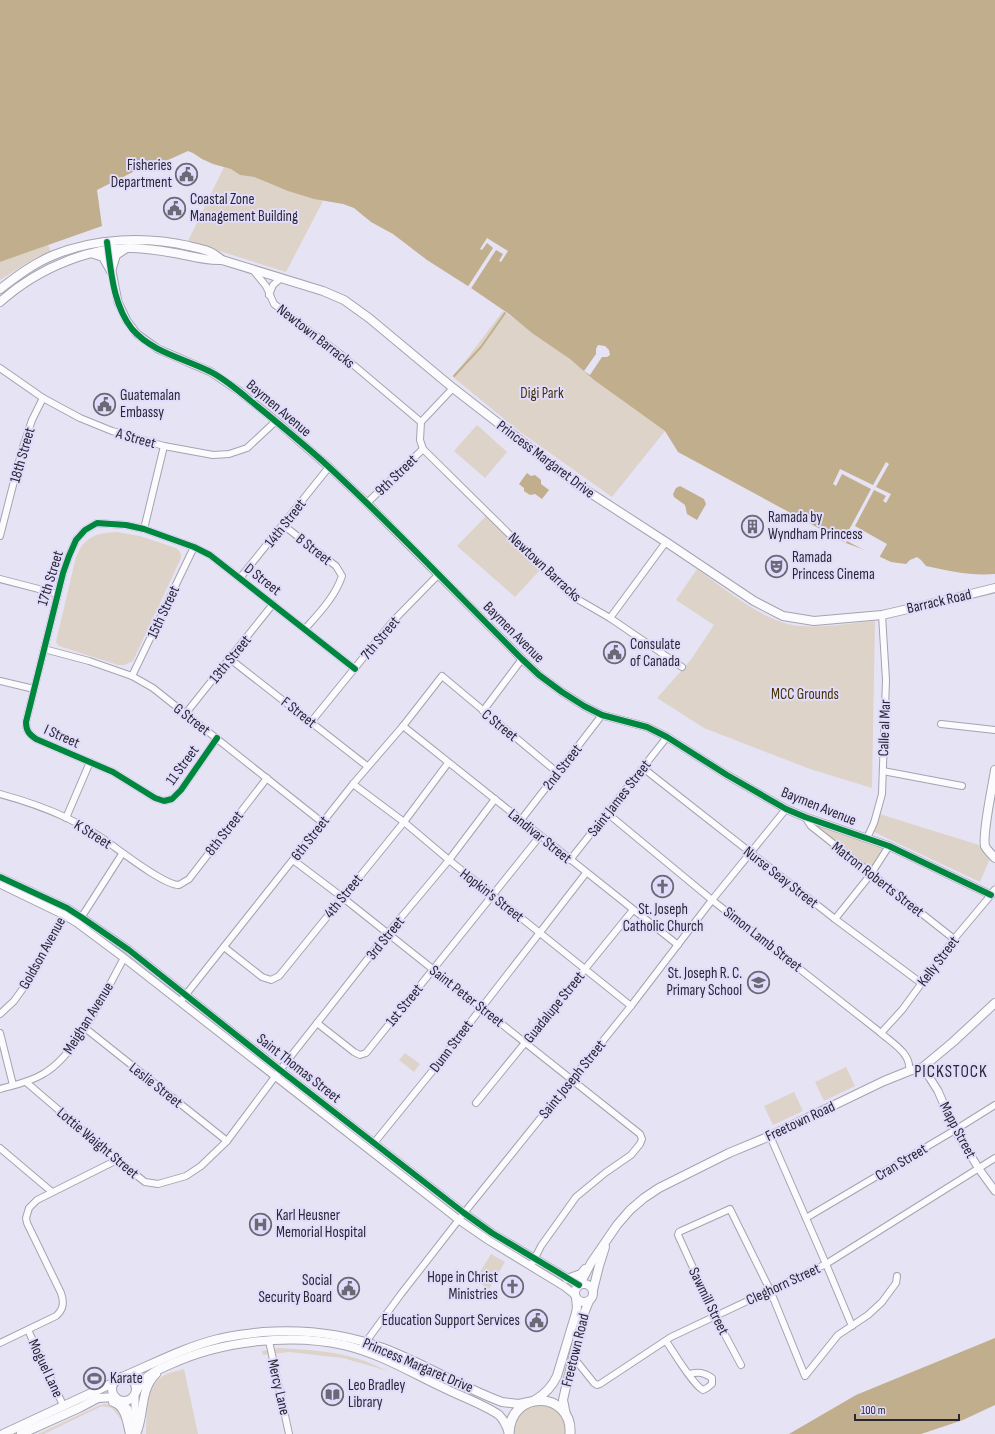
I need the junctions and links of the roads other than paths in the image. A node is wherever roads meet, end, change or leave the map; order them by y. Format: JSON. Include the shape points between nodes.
{"nodes":[{"id":1,"x":107,"y":242,"type":"junction"},
{"id":2,"x":128,"y":248,"type":"junction"},
{"id":3,"x":108,"y":251,"type":"junction"},
{"id":4,"x":90,"y":254,"type":"junction"},
{"id":5,"x":222,"y":260,"type":"junction"},
{"id":6,"x":253,"y":270,"type":"junction"},
{"id":7,"x":112,"y":271,"type":"junction"},
{"id":8,"x":281,"y":278,"type":"junction"},
{"id":9,"x":0,"y":289,"type":"edge"},
{"id":10,"x":269,"y":295,"type":"junction"},
{"id":11,"x":0,"y":302,"type":"edge"},
{"id":12,"x":0,"y":368,"type":"edge"},
{"id":13,"x":453,"y":388,"type":"junction"},
{"id":14,"x":43,"y":398,"type":"junction"},
{"id":15,"x":276,"y":421,"type":"junction"},
{"id":16,"x":421,"y":422,"type":"junction"},
{"id":17,"x":164,"y":446,"type":"junction"},
{"id":18,"x":423,"y":449,"type":"junction"},
{"id":19,"x":329,"y":467,"type":"junction"},
{"id":20,"x":367,"y":503,"type":"junction"},
{"id":21,"x":284,"y":525,"type":"junction"},
{"id":22,"x":144,"y":529,"type":"junction"},
{"id":23,"x":0,"y":536,"type":"edge"},
{"id":24,"x":666,"y":542,"type":"junction"},
{"id":25,"x":194,"y":547,"type":"junction"},
{"id":26,"x":438,"y":575,"type":"junction"},
{"id":27,"x":240,"y":578,"type":"junction"},
{"id":28,"x":0,"y":579,"type":"edge"},
{"id":29,"x":995,"y":588,"type":"edge"},
{"id":30,"x":58,"y":594,"type":"junction"},
{"id":31,"x":273,"y":604,"type":"junction"},
{"id":32,"x":882,"y":615,"type":"junction"},
{"id":33,"x":610,"y":618,"type":"junction"},
{"id":34,"x":305,"y":629,"type":"junction"},
{"id":35,"x":44,"y":649,"type":"junction"},
{"id":36,"x":230,"y":659,"type":"junction"},
{"id":37,"x":522,"y":659,"type":"junction"},
{"id":38,"x":682,"y":667,"type":"dead end"},
{"id":39,"x":355,"y":669,"type":"junction"},
{"id":40,"x":132,"y":676,"type":"junction"},
{"id":41,"x":442,"y":676,"type":"joint"},
{"id":42,"x":0,"y":681,"type":"edge"},
{"id":43,"x":34,"y":689,"type":"junction"},
{"id":44,"x":483,"y":711,"type":"junction"},
{"id":45,"x":186,"y":714,"type":"junction"},
{"id":46,"x":602,"y":715,"type":"junction"},
{"id":47,"x":311,"y":722,"type":"junction"},
{"id":48,"x":941,"y":724,"type":"dead end"},
{"id":49,"x":403,"y":726,"type":"junction"},
{"id":50,"x":995,"y":730,"type":"edge"},
{"id":51,"x":667,"y":737,"type":"junction"},
{"id":52,"x":217,"y":738,"type":"junction"},
{"id":53,"x":90,"y":762,"type":"junction"},
{"id":54,"x":448,"y":763,"type":"junction"},
{"id":55,"x":367,"y":766,"type":"junction"},
{"id":56,"x":642,"y":768,"type":"junction"},
{"id":57,"x":995,"y":770,"type":"edge"},
{"id":58,"x":883,"y":771,"type":"junction"},
{"id":59,"x":558,"y":772,"type":"junction"},
{"id":60,"x":267,"y":778,"type":"junction"},
{"id":61,"x":353,"y":784,"type":"junction"},
{"id":62,"x":962,"y":786,"type":"dead end"},
{"id":63,"x":0,"y":794,"type":"edge"},
{"id":64,"x":495,"y":799,"type":"junction"},
{"id":65,"x":164,"y":801,"type":"joint"},
{"id":66,"x":786,"y":809,"type":"junction"},
{"id":67,"x":607,"y":813,"type":"junction"},
{"id":68,"x":805,"y":817,"type":"junction"},
{"id":69,"x":66,"y":818,"type":"junction"},
{"id":70,"x":521,"y":820,"type":"junction"},
{"id":71,"x":404,"y":822,"type":"junction"},
{"id":72,"x":323,"y":823,"type":"junction"},
{"id":73,"x":540,"y":836,"type":"junction"},
{"id":74,"x":867,"y":838,"type":"junction"},
{"id":75,"x":889,"y":846,"type":"junction"},
{"id":76,"x":751,"y":853,"type":"junction"},
{"id":77,"x":122,"y":854,"type":"junction"},
{"id":78,"x":995,"y":858,"type":"edge"},
{"id":79,"x":293,"y":860,"type":"junction"},
{"id":80,"x":449,"y":860,"type":"junction"},
{"id":81,"x":570,"y":860,"type":"junction"},
{"id":82,"x":586,"y":873,"type":"junction"},
{"id":83,"x":871,"y":874,"type":"junction"},
{"id":84,"x":0,"y":877,"type":"edge"},
{"id":85,"x":0,"y":884,"type":"edge"},
{"id":86,"x":180,"y":885,"type":"joint"},
{"id":87,"x":993,"y":892,"type":"edge"},
{"id":88,"x":492,"y":895,"type":"junction"},
{"id":89,"x":342,"y":897,"type":"junction"},
{"id":90,"x":712,"y":900,"type":"junction"},
{"id":91,"x":633,"y":910,"type":"junction"},
{"id":92,"x":65,"y":912,"type":"junction"},
{"id":93,"x":835,"y":919,"type":"junction"},
{"id":94,"x":79,"y":920,"type":"junction"},
{"id":95,"x":539,"y":932,"type":"junction"},
{"id":96,"x":388,"y":933,"type":"junction"},
{"id":97,"x":954,"y":939,"type":"junction"},
{"id":98,"x":678,"y":945,"type":"junction"},
{"id":99,"x":224,"y":947,"type":"junction"},
{"id":100,"x":124,"y":958,"type":"junction"},
{"id":101,"x":433,"y":969,"type":"junction"},
{"id":102,"x":585,"y":969,"type":"junction"},
{"id":103,"x":920,"y":983,"type":"junction"},
{"id":104,"x":185,"y":995,"type":"junction"},
{"id":105,"x":180,"y":1002,"type":"junction"},
{"id":106,"x":995,"y":1002,"type":"edge"},
{"id":107,"x":631,"y":1006,"type":"junction"},
{"id":108,"x":481,"y":1007,"type":"junction"},
{"id":109,"x":0,"y":1014,"type":"edge"},
{"id":110,"x":317,"y":1023,"type":"junction"},
{"id":111,"x":85,"y":1028,"type":"junction"},
{"id":112,"x":0,"y":1032,"type":"edge"},
{"id":113,"x":881,"y":1033,"type":"junction"},
{"id":114,"x":526,"y":1042,"type":"junction"},
{"id":115,"x":923,"y":1067,"type":"junction"},
{"id":116,"x":280,"y":1070,"type":"junction"},
{"id":117,"x":909,"y":1071,"type":"junction"},
{"id":118,"x":276,"y":1077,"type":"junction"},
{"id":119,"x":572,"y":1079,"type":"junction"},
{"id":120,"x":26,"y":1082,"type":"junction"},
{"id":121,"x":13,"y":1085,"type":"junction"},
{"id":122,"x":0,"y":1089,"type":"edge"},
{"id":123,"x":476,"y":1103,"type":"dead end"},
{"id":124,"x":995,"y":1105,"type":"edge"},
{"id":125,"x":955,"y":1130,"type":"junction"},
{"id":126,"x":770,"y":1136,"type":"junction"},
{"id":127,"x":227,"y":1141,"type":"junction"},
{"id":128,"x":374,"y":1143,"type":"junction"},
{"id":129,"x":0,"y":1148,"type":"edge"},
{"id":130,"x":995,"y":1158,"type":"edge"},
{"id":131,"x":117,"y":1160,"type":"junction"},
{"id":132,"x":979,"y":1169,"type":"junction"},
{"id":133,"x":995,"y":1191,"type":"edge"},
{"id":134,"x":52,"y":1192,"type":"junction"},
{"id":135,"x":464,"y":1213,"type":"junction"},
{"id":136,"x":806,"y":1218,"type":"junction"},
{"id":137,"x":460,"y":1220,"type":"junction"},
{"id":138,"x":607,"y":1240,"type":"junction"},
{"id":139,"x":534,"y":1259,"type":"junction"},
{"id":140,"x":592,"y":1263,"type":"junction"},
{"id":141,"x":826,"y":1264,"type":"junction"},
{"id":142,"x":531,"y":1266,"type":"junction"},
{"id":143,"x":897,"y":1276,"type":"dead end"},
{"id":144,"x":567,"y":1279,"type":"junction"},
{"id":145,"x":580,"y":1285,"type":"junction"},
{"id":146,"x":593,"y":1290,"type":"junction"},
{"id":147,"x":770,"y":1290,"type":"junction"},
{"id":148,"x":576,"y":1296,"type":"junction"},
{"id":149,"x":589,"y":1301,"type":"junction"},
{"id":150,"x":715,"y":1316,"type":"junction"},
{"id":151,"x":852,"y":1326,"type":"junction"},
{"id":152,"x":28,"y":1330,"type":"junction"},
{"id":153,"x":269,"y":1341,"type":"junction"},
{"id":154,"x":666,"y":1341,"type":"junction"},
{"id":155,"x":365,"y":1342,"type":"junction"},
{"id":156,"x":0,"y":1343,"type":"edge"},
{"id":157,"x":360,"y":1350,"type":"junction"},
{"id":158,"x":572,"y":1362,"type":"junction"},
{"id":159,"x":162,"y":1364,"type":"junction"},
{"id":160,"x":741,"y":1365,"type":"dead end"},
{"id":161,"x":689,"y":1374,"type":"dead end"},
{"id":162,"x":118,"y":1379,"type":"junction"},
{"id":163,"x":136,"y":1394,"type":"junction"},
{"id":164,"x":88,"y":1399,"type":"junction"},
{"id":165,"x":118,"y":1399,"type":"junction"},
{"id":166,"x":531,"y":1401,"type":"junction"},
{"id":167,"x":63,"y":1405,"type":"junction"},
{"id":168,"x":566,"y":1416,"type":"junction"},
{"id":169,"x":3,"y":1434,"type":"edge"},
{"id":170,"x":21,"y":1434,"type":"edge"},
{"id":171,"x":130,"y":1434,"type":"edge"},
{"id":172,"x":136,"y":1434,"type":"edge"},
{"id":173,"x":289,"y":1434,"type":"edge"},
{"id":174,"x":509,"y":1434,"type":"edge"},
{"id":175,"x":570,"y":1434,"type":"edge"}],
"edges":[{"from":1,"to":3,"type":"street","name":"Baymen Avenue"},
{"from":1,"to":5,"type":"main road","name":"Princess Margaret Drive","via":[[168,242],[212,252]]},
{"from":1,"to":9,"type":"main road","name":"Princess Margaret Drive","via":[[88,244],[53,256],[17,275]]},
{"from":2,"to":3,"type":"main road","name":"Princess Margaret Drive"},
{"from":2,"to":5,"type":"main road","name":"Princess Margaret Drive","via":[[165,251],[210,261]]},
{"from":2,"to":7,"type":"main road","via":[[116,255]]},
{"from":3,"to":4,"type":"main road","name":"Princess Margaret Drive"},
{"from":3,"to":7,"type":"street","name":"Baymen Avenue"},
{"from":4,"to":7,"type":"main road","via":[[103,257]]},
{"from":4,"to":11,"type":"main road","name":"Princess Margaret Drive","via":[[42,272]]},
{"from":5,"to":6,"type":"main road","name":"Princess Margaret Drive"},
{"from":6,"to":8,"type":"main road","name":"Princess Margaret Drive"},
{"from":6,"to":10,"type":"street","name":"Newtown Barracks"},
{"from":7,"to":15,"type":"street","name":"Baymen Avenue","via":[[120,309],[137,334],[158,349],[211,372]]},
{"from":8,"to":10,"type":"street","name":"Newtown Barracks","via":[[273,285]]},
{"from":8,"to":13,"type":"main road","name":"Princess Margaret Drive","via":[[322,291],[350,304]]},
{"from":10,"to":16,"type":"street","name":"Newtown Barracks","via":[[274,304],[344,357]]},
{"from":12,"to":14,"type":"street","name":"A Street"},
{"from":13,"to":16,"type":"street"},
{"from":13,"to":24,"type":"main road","name":"Princess Margaret Drive","via":[[578,485]]},
{"from":14,"to":17,"type":"street","name":"A Street","via":[[99,426]]},
{"from":14,"to":23,"type":"street","name":"18th Street","via":[[22,450]]},
{"from":15,"to":17,"type":"street","name":"A Street","via":[[247,448],[228,454],[213,455]]},
{"from":15,"to":19,"type":"street","name":"Baymen Avenue"},
{"from":16,"to":18,"type":"street","name":"9th Street","via":[[420,440]]},
{"from":17,"to":22,"type":"street"},
{"from":18,"to":20,"type":"street","name":"9th Street"},
{"from":18,"to":33,"type":"street","name":"Newtown Barracks","via":[[572,596]]},
{"from":19,"to":20,"type":"street","name":"Baymen Avenue"},
{"from":19,"to":21,"type":"street","name":"14th Street"},
{"from":20,"to":26,"type":"street","name":"Baymen Avenue"},
{"from":21,"to":27,"type":"street","name":"14th Street"},
{"from":21,"to":34,"type":"street","name":"B Street","via":[[336,566],[342,576],[338,587]]},
{"from":22,"to":25,"type":"street","name":"D Street"},
{"from":22,"to":30,"type":"street","name":"17th Street","via":[[97,523],[86,530],[76,540],[69,556]]},
{"from":24,"to":32,"type":"main road","name":"Princess Margaret Drive","via":[[754,601],[783,616],[814,621]]},
{"from":24,"to":33,"type":"street"},
{"from":25,"to":27,"type":"street","name":"D Street","via":[[210,555]]},
{"from":25,"to":40,"type":"street","name":"15th Street"},
{"from":26,"to":37,"type":"street","name":"Baymen Avenue"},
{"from":26,"to":39,"type":"street","name":"7th Street","via":[[394,621]]},
{"from":27,"to":31,"type":"street","name":"D Street"},
{"from":28,"to":30,"type":"street"},
{"from":29,"to":32,"type":"main road","name":"Barrack Road"},
{"from":30,"to":35,"type":"street","name":"17th Street"},
{"from":31,"to":34,"type":"street","name":"D Street"},
{"from":31,"to":36,"type":"street","name":"13th Street"},
{"from":32,"to":58,"type":"street","name":"Calle al Mar","via":[[886,680]]},
{"from":33,"to":38,"type":"street","name":"Newtown Barracks"},
{"from":34,"to":39,"type":"street","name":"D Street"},
{"from":35,"to":40,"type":"street","name":"G Street"},
{"from":35,"to":43,"type":"street","name":"I Street"},
{"from":36,"to":45,"type":"street","name":"13th Street"},
{"from":36,"to":47,"type":"street","name":"F Street"},
{"from":37,"to":44,"type":"street"},
{"from":37,"to":46,"type":"street","name":"Baymen Avenue","via":[[562,692]]},
{"from":39,"to":47,"type":"street","name":"7th Street"},
{"from":40,"to":45,"type":"street","name":"G Street","via":[[153,688]]},
{"from":41,"to":44,"type":"street","name":"C Street"},
{"from":41,"to":49,"type":"street","name":"6th Street"},
{"from":42,"to":43,"type":"street"},
{"from":43,"to":53,"type":"street","name":"I Street","via":[[26,722],[26,729],[30,735]]},
{"from":44,"to":59,"type":"street","name":"C Street"},
{"from":45,"to":52,"type":"street","name":"G Street"},
{"from":46,"to":51,"type":"street","name":"Baymen Avenue","via":[[647,728]]},
{"from":46,"to":59,"type":"street","name":"2nd Street"},
{"from":47,"to":55,"type":"street","name":"F Street"},
{"from":48,"to":50,"type":"street"},
{"from":49,"to":54,"type":"street","name":"Landivar Street"},
{"from":49,"to":55,"type":"street","name":"6th Street"},
{"from":51,"to":56,"type":"street","name":"Saint James Street"},
{"from":51,"to":66,"type":"street","name":"Baymen Avenue"},
{"from":52,"to":60,"type":"street","name":"G Street"},
{"from":52,"to":65,"type":"street","name":"11 Street","via":[[182,790],[172,799]]},
{"from":53,"to":65,"type":"street","name":"I Street"},
{"from":53,"to":69,"type":"street"},
{"from":54,"to":64,"type":"street","name":"Landivar Street"},
{"from":54,"to":71,"type":"street","name":"4th Street"},
{"from":55,"to":61,"type":"street","name":"6th Street"},
{"from":56,"to":67,"type":"street","name":"Saint James Street"},
{"from":56,"to":76,"type":"street","name":"Nurse Seay Street"},
{"from":57,"to":78,"type":"main road","via":[[985,829],[985,846]]},
{"from":58,"to":62,"type":"street"},
{"from":58,"to":74,"type":"street","name":"Calle al Mar","via":[[882,794]]},
{"from":59,"to":70,"type":"street","name":"2nd Street"},
{"from":60,"to":72,"type":"street","name":"G Street"},
{"from":60,"to":86,"type":"street","name":"8th Street","via":[[189,879]]},
{"from":61,"to":71,"type":"street","name":"Hopkin's Street"},
{"from":61,"to":72,"type":"street","name":"6th Street"},
{"from":63,"to":69,"type":"street","name":"K Street"},
{"from":64,"to":70,"type":"street","name":"Landivar Street"},
{"from":64,"to":80,"type":"street","name":"3rd Street"},
{"from":66,"to":68,"type":"street","name":"Baymen Avenue"},
{"from":66,"to":76,"type":"street","name":"Saint Joseph Street"},
{"from":67,"to":81,"type":"street","name":"Saint James Street"},
{"from":67,"to":90,"type":"street","name":"Simon Lamb Street"},
{"from":68,"to":74,"type":"street","name":"Baymen Avenue"},
{"from":68,"to":83,"type":"street","name":"Matron Roberts Street","via":[[811,826]]},
{"from":69,"to":77,"type":"street","name":"K Street","via":[[108,842]]},
{"from":70,"to":73,"type":"street","name":"Landivar Street"},
{"from":71,"to":80,"type":"street","name":"Hopkin's Street"},
{"from":71,"to":89,"type":"street","name":"4th Street"},
{"from":72,"to":79,"type":"street","name":"6th Street"},
{"from":73,"to":81,"type":"street","name":"Landivar Street"},
{"from":73,"to":88,"type":"street","name":"1st Street"},
{"from":74,"to":75,"type":"street","name":"Baymen Avenue"},
{"from":75,"to":83,"type":"street"},
{"from":75,"to":87,"type":"street","name":"Baymen Avenue"},
{"from":76,"to":90,"type":"street","name":"Saint Joseph Street"},
{"from":76,"to":93,"type":"street","name":"Nurse Seay Street"},
{"from":77,"to":86,"type":"street","name":"K Street","via":[[169,883]]},
{"from":77,"to":94,"type":"street"},
{"from":79,"to":89,"type":"street","name":"Saint Peter Street"},
{"from":79,"to":99,"type":"street","name":"6th Street"},
{"from":80,"to":88,"type":"street","name":"Hopkin's Street"},
{"from":80,"to":96,"type":"street","name":"3rd Street"},
{"from":81,"to":82,"type":"street","name":"Landivar Street"},
{"from":82,"to":91,"type":"street","name":"Landivar Street"},
{"from":82,"to":95,"type":"street","name":"Dunn Street"},
{"from":83,"to":93,"type":"street"},
{"from":83,"to":97,"type":"street","name":"Matron Roberts Street"},
{"from":84,"to":92,"type":"street","name":"Saint Thomas Street"},
{"from":85,"to":92,"type":"street","name":"Saint Thomas Street"},
{"from":87,"to":97,"type":"street","name":"Kelly Street"},
{"from":88,"to":95,"type":"street","name":"Hopkin's Street"},
{"from":88,"to":101,"type":"street","name":"1st Street"},
{"from":89,"to":96,"type":"street","name":"Saint Peter Street"},
{"from":89,"to":99,"type":"street","name":"4th Street","via":[[279,976],[271,980],[262,977]]},
{"from":90,"to":98,"type":"street","name":"Saint Joseph Street"},
{"from":90,"to":113,"type":"street","name":"Simon Lamb Street"},
{"from":91,"to":98,"type":"street","name":"Landivar Street"},
{"from":91,"to":102,"type":"street","name":"Guadalupe Street"},
{"from":92,"to":94,"type":"street","name":"Saint Thomas Street"},
{"from":92,"to":109,"type":"street","name":"Goldson Avenue","via":[[34,973],[14,1001]]},
{"from":93,"to":103,"type":"street","name":"Nurse Seay Street"},
{"from":94,"to":100,"type":"street","name":"Saint Thomas Street"},
{"from":94,"to":104,"type":"street","name":"Saint Thomas Street","via":[[129,950]]},
{"from":95,"to":102,"type":"street","name":"Hopkin's Street"},
{"from":95,"to":108,"type":"street","name":"Dunn Street"},
{"from":96,"to":101,"type":"street","name":"Saint Peter Street"},
{"from":96,"to":110,"type":"street","name":"3rd Street"},
{"from":97,"to":103,"type":"street","name":"Kelly Street"},
{"from":98,"to":107,"type":"street","name":"Saint Joseph Street"},
{"from":99,"to":104,"type":"street","name":"6th Street"},
{"from":100,"to":105,"type":"street","name":"Saint Thomas Street"},
{"from":100,"to":111,"type":"street","name":"Meighan Avenue"},
{"from":101,"to":108,"type":"street","name":"Saint Peter Street"},
{"from":101,"to":110,"type":"street","name":"1st Street","via":[[366,1053],[360,1055],[354,1052]]},
{"from":102,"to":107,"type":"street","name":"Hopkin's Street"},
{"from":102,"to":114,"type":"street","name":"Guadalupe Street"},
{"from":103,"to":113,"type":"street","name":"Kelly Street","via":[[902,1010]]},
{"from":104,"to":105,"type":"street","name":"6th Street"},
{"from":104,"to":116,"type":"street","name":"Saint Thomas Street"},
{"from":105,"to":118,"type":"street","name":"Saint Thomas Street"},
{"from":106,"to":115,"type":"main road","name":"Freetown Road"},
{"from":107,"to":119,"type":"street","name":"Saint Joseph Street"},
{"from":108,"to":114,"type":"street","name":"Saint Peter Street"},
{"from":108,"to":128,"type":"street","name":"Dunn Street"},
{"from":110,"to":116,"type":"street","name":"3rd Street"},
{"from":111,"to":120,"type":"street","name":"Meighan Avenue","via":[[58,1064]]},
{"from":111,"to":127,"type":"street","name":"Leslie Street"},
{"from":112,"to":121,"type":"street"},
{"from":113,"to":117,"type":"street","name":"Simon Lamb Street","via":[[906,1056]]},
{"from":114,"to":119,"type":"street","name":"Saint Peter Street"},
{"from":114,"to":123,"type":"street","name":"Guadalupe Street"},
{"from":115,"to":117,"type":"main road","name":"Freetown Road"},
{"from":115,"to":125,"type":"street","name":"Mapp Street","via":[[938,1091]]},
{"from":116,"to":118,"type":"street","name":"3rd Street"},
{"from":116,"to":128,"type":"street","name":"Saint Thomas Street"},
{"from":117,"to":126,"type":"main road","name":"Freetown Road"},
{"from":118,"to":127,"type":"street","name":"Lottie Waight Street"},
{"from":118,"to":137,"type":"street","name":"Saint Thomas Street"},
{"from":119,"to":135,"type":"street","name":"Saint Joseph Street"},
{"from":119,"to":139,"type":"street","name":"Saint Peter Street","via":[[640,1134],[642,1139],[632,1155],[576,1197]]},
{"from":120,"to":121,"type":"street","name":"Meighan Avenue"},
{"from":120,"to":131,"type":"street","name":"Lottie Waight Street"},
{"from":121,"to":122,"type":"street","name":"Meighan Avenue"},
{"from":124,"to":125,"type":"street","name":"Cran Street"},
{"from":125,"to":132,"type":"street","name":"Mapp Street"},
{"from":125,"to":136,"type":"street","name":"Cran Street"},
{"from":126,"to":136,"type":"street"},
{"from":126,"to":138,"type":"main road","name":"Freetown Road","via":[[659,1188],[630,1210]]},
{"from":127,"to":131,"type":"street","name":"Lottie Waight Street","via":[[201,1166],[186,1176],[158,1184],[145,1182]]},
{"from":128,"to":135,"type":"street","name":"Saint Thomas Street"},
{"from":129,"to":134,"type":"street"},
{"from":130,"to":132,"type":"street","name":"Cleghorn Street"},
{"from":131,"to":134,"type":"street"},
{"from":132,"to":133,"type":"street","name":"Mapp Street"},
{"from":132,"to":141,"type":"street","name":"Cleghorn Street"},
{"from":134,"to":152,"type":"street","via":[[32,1203],[26,1218],[61,1293],[63,1304],[56,1316]]},
{"from":135,"to":137,"type":"street","name":"Saint Joseph Street"},
{"from":135,"to":139,"type":"street","name":"Saint Thomas Street"},
{"from":136,"to":141,"type":"street"},
{"from":137,"to":142,"type":"street","name":"Saint Thomas Street"},
{"from":137,"to":155,"type":"street","name":"Saint Joseph Street"},
{"from":138,"to":140,"type":"main road","name":"Freetown Road"},
{"from":138,"to":146,"type":"main road","name":"Freetown Road"},
{"from":139,"to":142,"type":"street"},
{"from":139,"to":144,"type":"street","name":"Saint Thomas Street"},
{"from":140,"to":144,"type":"main road","via":[[581,1274]]},
{"from":140,"to":145,"type":"main road","name":"Freetown Road"},
{"from":141,"to":147,"type":"street","name":"Cleghorn Street"},
{"from":141,"to":151,"type":"street"},
{"from":142,"to":148,"type":"street","name":"Saint Thomas Street"},
{"from":143,"to":151,"type":"street","via":[[896,1283],[882,1302]]},
{"from":144,"to":145,"type":"street","name":"Saint Thomas Street"},
{"from":145,"to":146,"type":"main road","via":[[586,1284]]},
{"from":145,"to":148,"type":"main road","via":[[576,1289]]},
{"from":146,"to":149,"type":"main road","via":[[593,1296]]},
{"from":147,"to":150,"type":"street","name":"Cleghorn Street"},
{"from":147,"to":150,"type":"street","name":"Sawmill Street","via":[[730,1209],[681,1231],[678,1235]]},
{"from":147,"to":151,"type":"street","via":[[805,1376],[838,1335]]},
{"from":148,"to":149,"type":"main road","via":[[582,1302]]},
{"from":148,"to":166,"type":"main road","name":"Freetown Road","via":[[576,1314],[557,1376],[548,1392]]},
{"from":149,"to":158,"type":"main road","name":"Freetown Road"},
{"from":150,"to":154,"type":"street","name":"Cleghorn Street"},
{"from":150,"to":160,"type":"street","name":"Sawmill Street"},
{"from":152,"to":156,"type":"street"},
{"from":152,"to":167,"type":"street","name":"Moguel Lane"},
{"from":153,"to":157,"type":"main road","name":"Princess Margaret Drive","via":[[322,1342]]},
{"from":153,"to":159,"type":"main road","name":"Princess Margaret Drive","via":[[228,1345]]},
{"from":153,"to":173,"type":"street","name":"Mercy Lane"},
{"from":154,"to":158,"type":"street","name":"Cleghorn Street","via":[[597,1385],[578,1363]]},
{"from":154,"to":161,"type":"street"},
{"from":155,"to":157,"type":"street","name":"Saint Joseph Street"},
{"from":155,"to":159,"type":"main road","name":"Princess Margaret Drive","via":[[345,1336],[311,1332],[253,1333],[218,1338],[191,1347]]},
{"from":155,"to":166,"type":"main road","name":"Princess Margaret Drive","via":[[384,1348],[495,1399],[510,1403]]},
{"from":157,"to":174,"type":"main road","name":"Princess Margaret Drive","via":[[490,1410],[499,1416]]},
{"from":158,"to":168,"type":"main road","name":"Freetown Road","via":[[563,1400]]},
{"from":159,"to":162,"type":"main road","name":"Princess Margaret Drive"},
{"from":159,"to":163,"type":"main road","name":"Princess Margaret Drive","via":[[145,1379]]},
{"from":159,"to":164,"type":"main road","via":[[136,1368],[117,1376]]},
{"from":159,"to":172,"type":"main road","via":[[148,1386]]},
{"from":162,"to":163,"type":"main road","via":[[133,1380]]},
{"from":162,"to":164,"type":"main road","name":"Princess Margaret Drive"},
{"from":162,"to":165,"type":"main road","via":[[112,1389]]},
{"from":163,"to":165,"type":"main road","via":[[129,1400]]},
{"from":163,"to":172,"type":"street"},
{"from":164,"to":165,"type":"main road","name":"Princess Margaret Drive","via":[[104,1396]]},
{"from":164,"to":167,"type":"main road","name":"Princess Margaret Drive"},
{"from":164,"to":170,"type":"main road","name":"Princess Margaret Drive"},
{"from":164,"to":171,"type":"main road","via":[[116,1402],[122,1407]]},
{"from":165,"to":171,"type":"street","via":[[128,1409]]},
{"from":166,"to":168,"type":"main road","via":[[544,1400],[553,1403],[561,1408]]},
{"from":166,"to":174,"type":"main road","via":[[520,1407],[514,1415]]},
{"from":167,"to":169,"type":"main road","name":"Princess Margaret Drive"},
{"from":168,"to":175,"type":"main road"}]}
